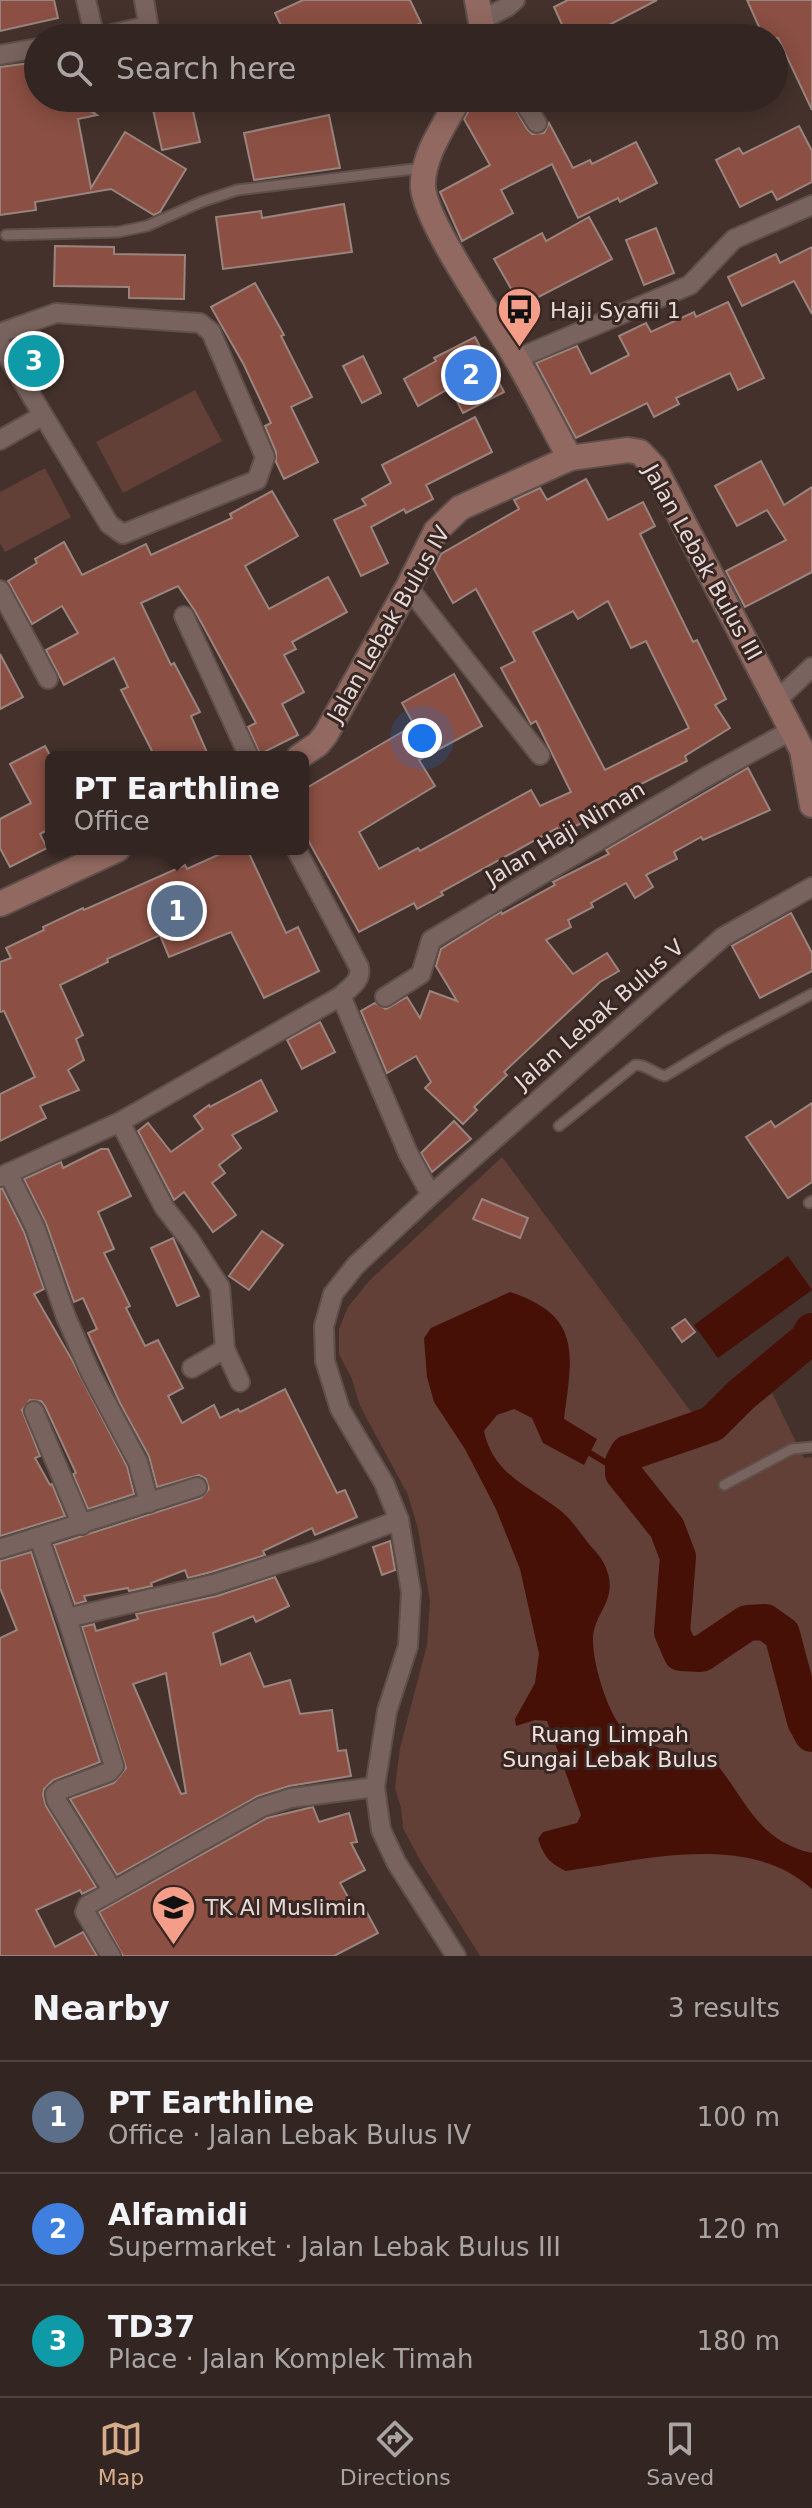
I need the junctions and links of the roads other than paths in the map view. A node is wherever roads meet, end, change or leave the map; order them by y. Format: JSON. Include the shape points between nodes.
{"nodes":[{"id":1,"x":86,"y":0,"type":"edge"},
{"id":2,"x":144,"y":0,"type":"edge"},
{"id":3,"x":515,"y":0,"type":"edge"},
{"id":4,"x":481,"y":19,"type":"edge"},
{"id":5,"x":92,"y":24,"type":"edge"},
{"id":6,"x":147,"y":24,"type":"edge"},
{"id":7,"x":24,"y":51,"type":"edge"},
{"id":8,"x":0,"y":55,"type":"edge"},
{"id":9,"x":452,"y":112,"type":"edge"},
{"id":10,"x":530,"y":112,"type":"edge"},
{"id":11,"x":537,"y":123,"type":"dead end"},
{"id":12,"x":424,"y":168,"type":"junction"},
{"id":13,"x":812,"y":205,"type":"edge"},
{"id":14,"x":6,"y":235,"type":"dead end"},
{"id":15,"x":0,"y":333,"type":"edge"},
{"id":16,"x":0,"y":344,"type":"edge"},
{"id":17,"x":516,"y":359,"type":"junction"},
{"id":18,"x":42,"y":416,"type":"junction"},
{"id":19,"x":0,"y":440,"type":"edge"},
{"id":20,"x":570,"y":458,"type":"junction"},
{"id":21,"x":408,"y":587,"type":"junction"},
{"id":22,"x":1,"y":594,"type":"edge"},
{"id":23,"x":184,"y":616,"type":"dead end"},
{"id":24,"x":812,"y":667,"type":"edge"},
{"id":25,"x":48,"y":679,"type":"dead end"},
{"id":26,"x":777,"y":700,"type":"junction"},
{"id":27,"x":792,"y":730,"type":"junction"},
{"id":28,"x":246,"y":751,"type":"edge"},
{"id":29,"x":308,"y":751,"type":"edge"},
{"id":30,"x":540,"y":755,"type":"dead end"},
{"id":31,"x":812,"y":805,"type":"edge"},
{"id":32,"x":105,"y":855,"type":"edge"},
{"id":33,"x":299,"y":855,"type":"edge"},
{"id":34,"x":812,"y":887,"type":"edge"},
{"id":35,"x":0,"y":904,"type":"edge"},
{"id":36,"x":812,"y":994,"type":"edge"},
{"id":37,"x":341,"y":996,"type":"junction"},
{"id":38,"x":385,"y":997,"type":"dead end"},
{"id":39,"x":120,"y":1122,"type":"junction"},
{"id":40,"x":559,"y":1126,"type":"dead end"},
{"id":41,"x":4,"y":1175,"type":"edge"},
{"id":42,"x":431,"y":1195,"type":"junction"},
{"id":43,"x":225,"y":1349,"type":"junction"},
{"id":44,"x":192,"y":1368,"type":"dead end"},
{"id":45,"x":240,"y":1382,"type":"dead end"},
{"id":46,"x":34,"y":1411,"type":"dead end"},
{"id":47,"x":812,"y":1447,"type":"edge"},
{"id":48,"x":724,"y":1485,"type":"dead end"},
{"id":49,"x":197,"y":1487,"type":"dead end"},
{"id":50,"x":149,"y":1503,"type":"junction"},
{"id":51,"x":399,"y":1520,"type":"junction"},
{"id":52,"x":82,"y":1525,"type":"junction"},
{"id":53,"x":39,"y":1538,"type":"junction"},
{"id":54,"x":0,"y":1549,"type":"edge"},
{"id":55,"x":67,"y":1618,"type":"junction"},
{"id":56,"x":375,"y":1787,"type":"junction"},
{"id":57,"x":113,"y":1891,"type":"junction"},
{"id":58,"x":111,"y":1956,"type":"edge"},
{"id":59,"x":456,"y":1956,"type":"edge"}],
"edges":[{"from":1,"to":5,"type":"street"},
{"from":2,"to":6,"type":"street"},
{"from":3,"to":4,"type":"street"},
{"from":7,"to":8,"type":"street"},
{"from":9,"to":12,"type":"street"},
{"from":10,"to":11,"type":"street"},
{"from":12,"to":14,"type":"lane","via":[[237,190],[118,232]]},
{"from":12,"to":17,"type":"street","via":[[430,211]]},
{"from":13,"to":17,"type":"street","via":[[734,239],[690,285]]},
{"from":15,"to":18,"type":"street","via":[[56,313],[200,323],[211,332],[265,457],[257,480],[123,534],[109,524]]},
{"from":16,"to":18,"type":"street"},
{"from":17,"to":20,"type":"street"},
{"from":18,"to":19,"type":"street"},
{"from":20,"to":21,"type":"street","name":"Jalan Lebak Bulus IV","via":[[460,508],[436,531]]},
{"from":20,"to":26,"type":"street","name":"Jalan Lebak Bulus III","via":[[628,450],[648,459]]},
{"from":21,"to":29,"type":"street","name":"Jalan Lebak Bulus IV","via":[[326,734]]},
{"from":21,"to":30,"type":"street"},
{"from":22,"to":25,"type":"street"},
{"from":23,"to":28,"type":"street"},
{"from":24,"to":26,"type":"street"},
{"from":26,"to":27,"type":"street","name":"Jalan Lebak Bulus III"},
{"from":27,"to":31,"type":"street","name":"Jalan Lebak Bulus III","via":[[802,750]]},
{"from":27,"to":38,"type":"street","name":"Jalan Haji Niman","via":[[431,940],[421,974]]},
{"from":32,"to":35,"type":"street"},
{"from":33,"to":37,"type":"street","via":[[359,967],[359,978]]},
{"from":34,"to":42,"type":"street","name":"Jalan Lebak Bulus V","via":[[723,937]]},
{"from":36,"to":40,"type":"lane","via":[[665,1076],[635,1065]]},
{"from":37,"to":39,"type":"street"},
{"from":37,"to":42,"type":"street"},
{"from":39,"to":41,"type":"street"},
{"from":39,"to":43,"type":"street","via":[[164,1207],[220,1287]]},
{"from":41,"to":50,"type":"street","via":[[35,1227],[79,1346],[138,1462]]},
{"from":42,"to":51,"type":"street","name":"Jalan Lebak Bulus V","via":[[356,1265],[333,1294],[324,1326],[325,1361],[340,1409],[384,1483]]},
{"from":43,"to":44,"type":"street"},
{"from":43,"to":45,"type":"street"},
{"from":46,"to":52,"type":"street"},
{"from":47,"to":48,"type":"lane","via":[[792,1449]]},
{"from":49,"to":50,"type":"street"},
{"from":50,"to":52,"type":"street"},
{"from":51,"to":55,"type":"street","via":[[214,1584]]},
{"from":51,"to":56,"type":"street","name":"Jalan Lebak Bulus V","via":[[411,1592],[408,1646],[387,1711]]},
{"from":52,"to":53,"type":"street"},
{"from":53,"to":54,"type":"street"},
{"from":53,"to":55,"type":"street"},
{"from":55,"to":57,"type":"street","via":[[114,1766],[60,1790],[56,1800]]},
{"from":56,"to":57,"type":"street","via":[[262,1807]]},
{"from":56,"to":59,"type":"street","name":"Jalan Lebak Bulus V","via":[[381,1830],[396,1862]]},
{"from":57,"to":58,"type":"street","via":[[85,1912]]}]}
